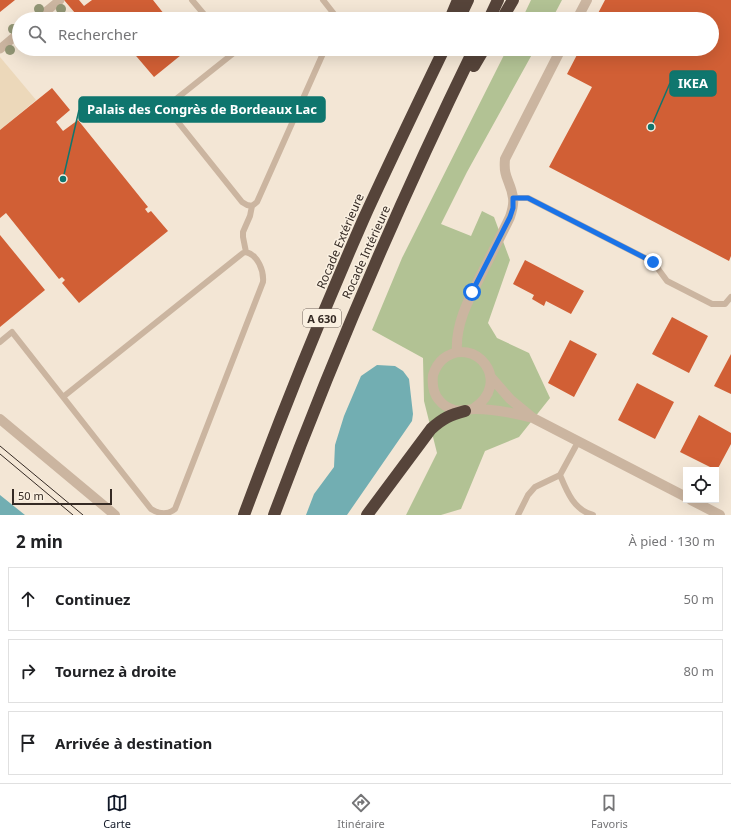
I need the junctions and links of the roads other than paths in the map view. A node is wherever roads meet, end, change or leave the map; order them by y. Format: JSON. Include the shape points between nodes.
{"nodes":[{"id":1,"x":60,"y":0,"type":"edge"},
{"id":2,"x":192,"y":0,"type":"edge"},
{"id":3,"x":323,"y":0,"type":"edge"},
{"id":4,"x":458,"y":0,"type":"edge"},
{"id":5,"x":468,"y":0,"type":"edge"},
{"id":6,"x":498,"y":0,"type":"edge"},
{"id":7,"x":513,"y":0,"type":"edge"},
{"id":8,"x":587,"y":0,"type":"edge"},
{"id":9,"x":45,"y":12,"type":"edge"},
{"id":10,"x":202,"y":12,"type":"edge"},
{"id":11,"x":332,"y":12,"type":"edge"},
{"id":12,"x":453,"y":12,"type":"edge"},
{"id":13,"x":462,"y":12,"type":"edge"},
{"id":14,"x":492,"y":12,"type":"edge"},
{"id":15,"x":506,"y":12,"type":"edge"},
{"id":16,"x":581,"y":12,"type":"edge"},
{"id":17,"x":12,"y":39,"type":"edge"},
{"id":18,"x":0,"y":49,"type":"edge"},
{"id":19,"x":230,"y":56,"type":"edge"},
{"id":20,"x":322,"y":56,"type":"edge"},
{"id":21,"x":435,"y":56,"type":"edge"},
{"id":22,"x":441,"y":56,"type":"edge"},
{"id":23,"x":471,"y":56,"type":"edge"},
{"id":24,"x":480,"y":56,"type":"edge"},
{"id":25,"x":557,"y":56,"type":"edge"},
{"id":26,"x":407,"y":126,"type":"junction"},
{"id":27,"x":430,"y":139,"type":"junction"},
{"id":28,"x":513,"y":198,"type":"junction"},
{"id":29,"x":252,"y":206,"type":"junction"},
{"id":30,"x":246,"y":252,"type":"junction"},
{"id":31,"x":731,"y":297,"type":"edge"},
{"id":32,"x":0,"y":342,"type":"edge"},
{"id":33,"x":457,"y":352,"type":"junction"},
{"id":34,"x":490,"y":376,"type":"junction"},
{"id":35,"x":63,"y":397,"type":"junction"},
{"id":36,"x":469,"y":410,"type":"junction"},
{"id":37,"x":532,"y":418,"type":"junction"},
{"id":38,"x":0,"y":419,"type":"edge"},
{"id":39,"x":578,"y":442,"type":"junction"},
{"id":40,"x":560,"y":475,"type":"junction"},
{"id":41,"x":683,"y":495,"type":"edge"},
{"id":42,"x":697,"y":503,"type":"edge"},
{"id":43,"x":115,"y":515,"type":"edge"},
{"id":44,"x":244,"y":515,"type":"edge"},
{"id":45,"x":274,"y":515,"type":"edge"},
{"id":46,"x":367,"y":515,"type":"edge"},
{"id":47,"x":518,"y":515,"type":"edge"},
{"id":48,"x":593,"y":515,"type":"edge"},
{"id":49,"x":720,"y":515,"type":"edge"}],
"edges":[{"from":1,"to":9,"type":"street"},
{"from":2,"to":10,"type":"lane"},
{"from":3,"to":11,"type":"lane"},
{"from":4,"to":12,"type":"highway"},
{"from":5,"to":13,"type":"highway"},
{"from":6,"to":14,"type":"highway"},
{"from":7,"to":15,"type":"highway"},
{"from":8,"to":16,"type":"street"},
{"from":17,"to":18,"type":"street"},
{"from":19,"to":29,"type":"lane","via":[[166,107],[242,202]]},
{"from":20,"to":29,"type":"lane","via":[[257,202]]},
{"from":21,"to":26,"type":"highway"},
{"from":22,"to":26,"type":"highway","name":"Rocade Extérieure","number":"A 630"},
{"from":23,"to":27,"type":"highway","name":"Rocade Intérieure","number":"A 630"},
{"from":24,"to":27,"type":"highway"},
{"from":25,"to":28,"type":"street","via":[[505,158],[505,176]]},
{"from":26,"to":44,"type":"highway","name":"Rocade Extérieure","number":"A 630","via":[[338,280]]},
{"from":27,"to":45,"type":"highway","name":"Rocade Intérieure","number":"A 630","via":[[339,348]]},
{"from":28,"to":31,"type":"lane","via":[[528,198],[653,262],[667,281],[712,304],[725,304]]},
{"from":28,"to":33,"type":"street","via":[[510,217],[460,321]]},
{"from":29,"to":30,"type":"lane","via":[[243,232]]},
{"from":30,"to":35,"type":"lane"},
{"from":30,"to":35,"type":"lane","via":[[251,253],[261,266],[263,282],[172,512],[162,515],[151,508]]},
{"from":32,"to":35,"type":"lane","via":[[12,332]]},
{"from":33,"to":34,"type":"street","via":[[474,355],[484,364]]},
{"from":33,"to":36,"type":"street","via":[[439,362],[432,381],[434,391],[446,407]]},
{"from":34,"to":36,"type":"street","via":[[491,386],[488,395],[482,403]]},
{"from":34,"to":37,"type":"street","via":[[510,399]]},
{"from":36,"to":37,"type":"street","via":[[504,411]]},
{"from":36,"to":46,"type":"highway","via":[[450,415],[431,429]]},
{"from":37,"to":39,"type":"street"},
{"from":38,"to":43,"type":"street"},
{"from":39,"to":40,"type":"lane"},
{"from":39,"to":41,"type":"street"},
{"from":40,"to":47,"type":"lane","via":[[535,487]]},
{"from":40,"to":48,"type":"lane","via":[[570,497],[579,508]]},
{"from":42,"to":49,"type":"street"}]}
